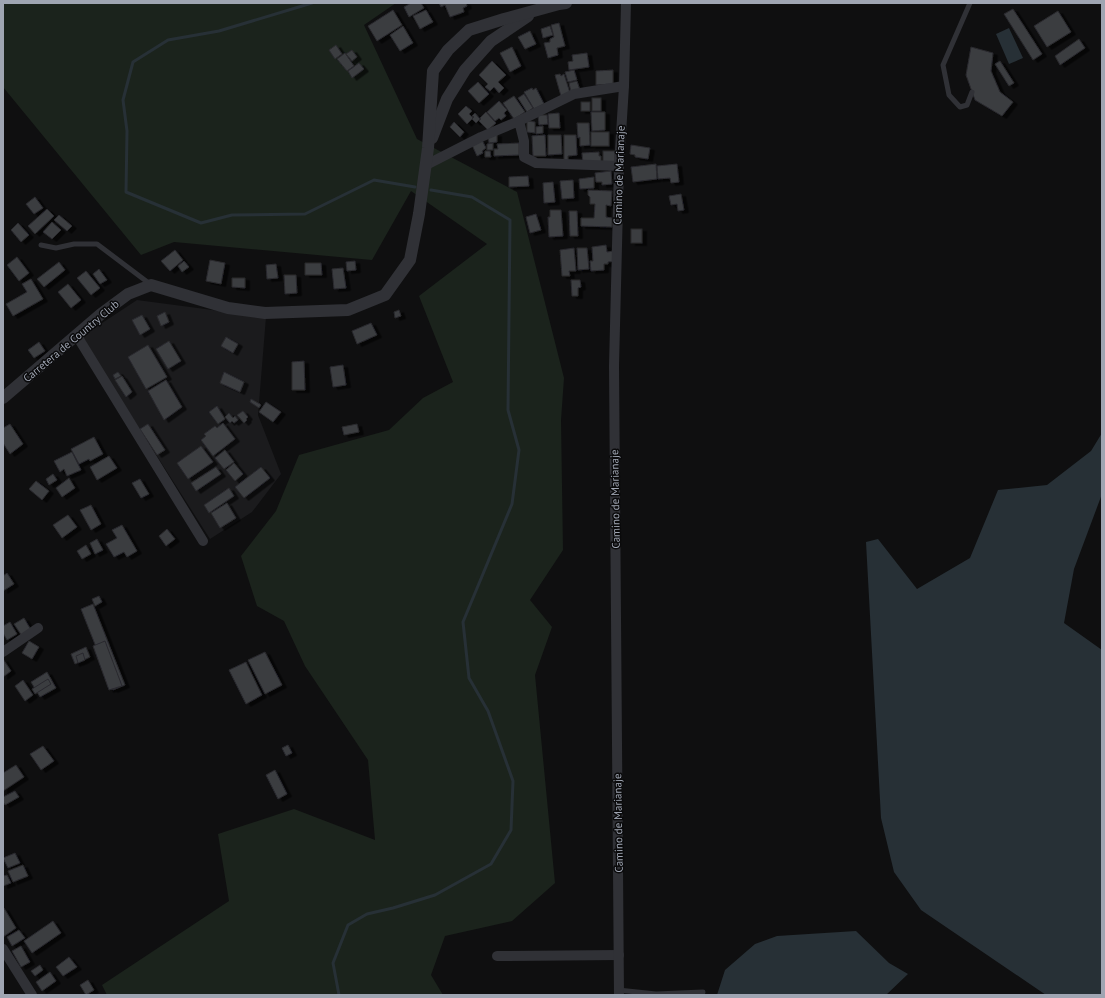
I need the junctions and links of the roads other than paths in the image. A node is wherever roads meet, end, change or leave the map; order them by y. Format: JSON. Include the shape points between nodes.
{"nodes":[{"id":1,"x":566,"y":3,"type":"edge"},
{"id":2,"x":626,"y":3,"type":"edge"},
{"id":3,"x":970,"y":3,"type":"edge"},
{"id":4,"x":537,"y":10,"type":"junction"},
{"id":5,"x":624,"y":86,"type":"junction"},
{"id":6,"x":972,"y":92,"type":"dead end"},
{"id":7,"x":519,"y":121,"type":"junction"},
{"id":8,"x":428,"y":148,"type":"junction"},
{"id":9,"x":426,"y":165,"type":"junction"},
{"id":10,"x":619,"y":166,"type":"junction"},
{"id":11,"x":41,"y":245,"type":"dead end"},
{"id":12,"x":151,"y":285,"type":"junction"},
{"id":13,"x":76,"y":336,"type":"junction"},
{"id":14,"x":3,"y":398,"type":"edge"},
{"id":15,"x":203,"y":541,"type":"dead end"},
{"id":16,"x":38,"y":628,"type":"dead end"},
{"id":17,"x":3,"y":652,"type":"edge"},
{"id":18,"x":3,"y":949,"type":"edge"},
{"id":19,"x":619,"y":955,"type":"junction"},
{"id":20,"x":497,"y":956,"type":"dead end"},
{"id":21,"x":703,"y":992,"type":"dead end"},
{"id":22,"x":618,"y":993,"type":"edge"},
{"id":23,"x":32,"y":995,"type":"edge"}],
"edges":[{"from":1,"to":4,"type":"street"},
{"from":2,"to":5,"type":"street","name":"Camino de Marianaje"},
{"from":3,"to":6,"type":"lane","via":[[943,65],[949,95],[960,107],[967,104]]},
{"from":4,"to":8,"type":"street","via":[[491,41],[465,70],[447,99]]},
{"from":4,"to":8,"type":"street","via":[[469,30],[448,50],[433,71]]},
{"from":5,"to":7,"type":"street","via":[[574,94]]},
{"from":5,"to":10,"type":"street","name":"Camino de Marianaje"},
{"from":7,"to":9,"type":"street","via":[[481,136]]},
{"from":7,"to":10,"type":"street","via":[[524,141],[524,157],[536,163]]},
{"from":8,"to":9,"type":"street"},
{"from":9,"to":12,"type":"street","via":[[410,260],[385,295],[348,310],[265,313],[228,308]]},
{"from":10,"to":19,"type":"street","name":"Camino de Marianaje","via":[[614,374]]},
{"from":11,"to":12,"type":"lane","via":[[56,248],[74,244],[97,244]]},
{"from":12,"to":13,"type":"street","name":"Carretera de Country Club","via":[[128,294]]},
{"from":13,"to":14,"type":"street","name":"Carretera de Country Club"},
{"from":13,"to":15,"type":"street"},
{"from":16,"to":17,"type":"street"},
{"from":18,"to":23,"type":"street"},
{"from":19,"to":20,"type":"street"},
{"from":19,"to":22,"type":"street","name":"Camino de Marianaje"},
{"from":21,"to":22,"type":"lane"}]}
